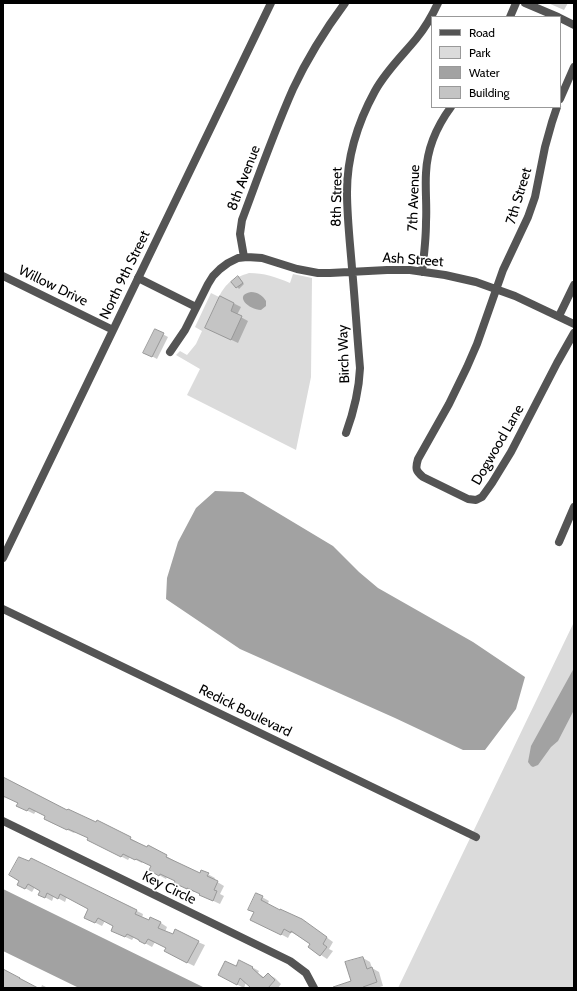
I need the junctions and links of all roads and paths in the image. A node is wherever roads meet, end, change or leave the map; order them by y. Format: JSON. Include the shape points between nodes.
{"nodes":[{"id":1,"x":271,"y":3,"type":"edge"},
{"id":2,"x":345,"y":3,"type":"edge"},
{"id":3,"x":438,"y":3,"type":"edge"},
{"id":4,"x":516,"y":3,"type":"edge"},
{"id":5,"x":526,"y":3,"type":"edge"},
{"id":6,"x":432,"y":16,"type":"edge"},
{"id":7,"x":510,"y":16,"type":"edge"},
{"id":8,"x":555,"y":16,"type":"edge"},
{"id":9,"x":431,"y":18,"type":"edge"},
{"id":10,"x":561,"y":19,"type":"edge"},
{"id":11,"x":574,"y":25,"type":"edge"},
{"id":12,"x":574,"y":67,"type":"edge"},
{"id":13,"x":561,"y":97,"type":"edge"},
{"id":14,"x":450,"y":108,"type":"edge"},
{"id":15,"x":557,"y":108,"type":"edge"},
{"id":16,"x":244,"y":257,"type":"junction"},
{"id":17,"x":353,"y":272,"type":"junction"},
{"id":18,"x":422,"y":272,"type":"junction"},
{"id":19,"x":3,"y":276,"type":"edge"},
{"id":20,"x":138,"y":278,"type":"junction"},
{"id":21,"x":574,"y":284,"type":"edge"},
{"id":22,"x":496,"y":289,"type":"junction"},
{"id":23,"x":196,"y":307,"type":"junction"},
{"id":24,"x":559,"y":316,"type":"junction"},
{"id":25,"x":574,"y":324,"type":"edge"},
{"id":26,"x":113,"y":330,"type":"junction"},
{"id":27,"x":574,"y":333,"type":"edge"},
{"id":28,"x":170,"y":352,"type":"dead end"},
{"id":29,"x":346,"y":433,"type":"dead end"},
{"id":30,"x":574,"y":507,"type":"edge"},
{"id":31,"x":559,"y":542,"type":"dead end"},
{"id":32,"x":3,"y":558,"type":"edge"},
{"id":33,"x":3,"y":609,"type":"edge"},
{"id":34,"x":3,"y":821,"type":"edge"},
{"id":35,"x":476,"y":837,"type":"dead end"},
{"id":36,"x":314,"y":988,"type":"edge"}],
"edges":[{"from":1,"to":20,"type":"street","name":"North 9th Street"},
{"from":2,"to":16,"type":"street","name":"8th Avenue","via":[[310,57],[280,119],[242,220],[240,234]]},
{"from":3,"to":6,"type":"street","name":"8th Street"},
{"from":4,"to":7,"type":"street"},
{"from":5,"to":8,"type":"street"},
{"from":9,"to":17,"type":"street","name":"8th Street","via":[[381,81],[357,132],[347,192]]},
{"from":10,"to":11,"type":"street"},
{"from":12,"to":13,"type":"street"},
{"from":14,"to":18,"type":"street","name":"7th Avenue","via":[[438,128],[428,160]]},
{"from":15,"to":22,"type":"street","name":"7th Street","via":[[545,147],[535,197]]},
{"from":16,"to":17,"type":"street","name":"Ash Street","via":[[262,258],[318,273]]},
{"from":16,"to":23,"type":"street","via":[[228,263],[213,276]]},
{"from":17,"to":18,"type":"street","name":"Ash Street"},
{"from":17,"to":29,"type":"street","name":"Birch Way","via":[[360,374],[356,402]]},
{"from":18,"to":22,"type":"street","name":"Ash Street","via":[[476,282]]},
{"from":19,"to":26,"type":"street","name":"Willow Drive"},
{"from":20,"to":23,"type":"street"},
{"from":20,"to":26,"type":"street","name":"North 9th Street"},
{"from":21,"to":24,"type":"street"},
{"from":22,"to":24,"type":"street","name":"Ash Street"},
{"from":22,"to":27,"type":"street","name":"Dogwood Lane","via":[[467,367],[418,459],[417,472],[423,478],[468,499],[476,500],[482,497],[512,452]]},
{"from":23,"to":28,"type":"street"},
{"from":24,"to":25,"type":"street","name":"Ash Street"},
{"from":26,"to":32,"type":"street","name":"North 9th Street"},
{"from":30,"to":31,"type":"street"},
{"from":33,"to":35,"type":"street","name":"Redick Boulevard"},
{"from":34,"to":36,"type":"street","name":"Key Circle","via":[[290,961],[306,973]]}]}
